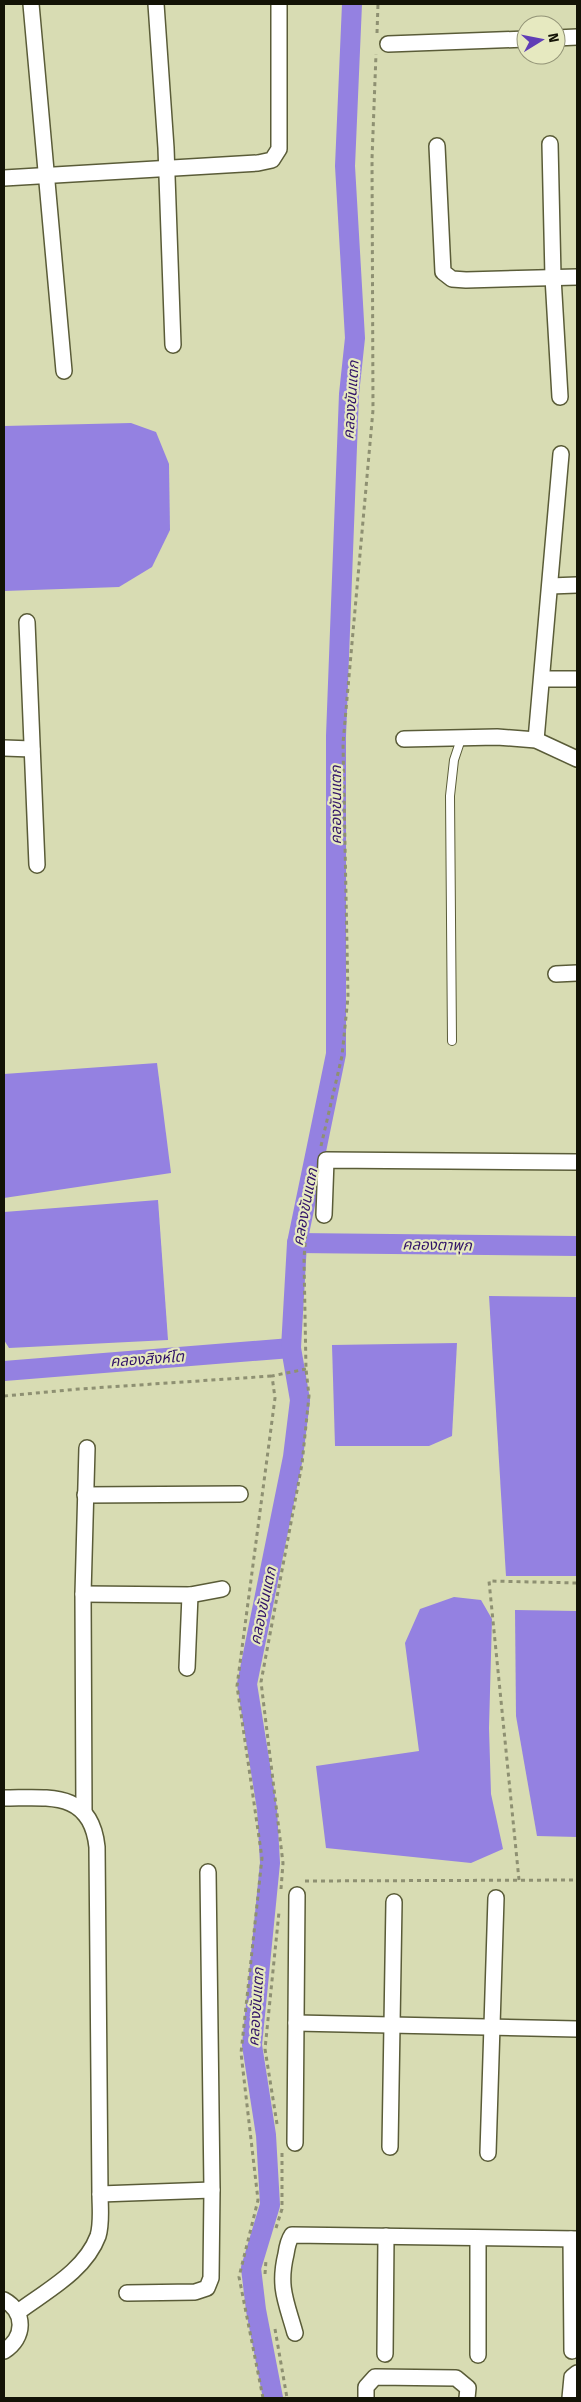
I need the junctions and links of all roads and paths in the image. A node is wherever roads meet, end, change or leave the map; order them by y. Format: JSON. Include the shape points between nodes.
{"nodes":[{"id":1,"x":31,"y":4,"type":"edge"},
{"id":2,"x":156,"y":4,"type":"edge"},
{"id":3,"x":279,"y":4,"type":"edge"},
{"id":4,"x":378,"y":4,"type":"edge"},
{"id":5,"x":516,"y":39,"type":"edge"},
{"id":6,"x":380,"y":46,"type":"junction"},
{"id":7,"x":550,"y":144,"type":"dead end"},
{"id":8,"x":437,"y":146,"type":"dead end"},
{"id":9,"x":167,"y":168,"type":"junction"},
{"id":10,"x":46,"y":176,"type":"junction"},
{"id":11,"x":4,"y":178,"type":"edge"},
{"id":12,"x":553,"y":277,"type":"junction"},
{"id":13,"x":577,"y":277,"type":"edge"},
{"id":14,"x":173,"y":345,"type":"dead end"},
{"id":15,"x":64,"y":370,"type":"dead end"},
{"id":16,"x":560,"y":397,"type":"dead end"},
{"id":17,"x":561,"y":454,"type":"dead end"},
{"id":18,"x":577,"y":585,"type":"edge"},
{"id":19,"x":550,"y":586,"type":"junction"},
{"id":20,"x":26,"y":622,"type":"dead end"},
{"id":21,"x":577,"y":678,"type":"edge"},
{"id":22,"x":542,"y":680,"type":"junction"},
{"id":23,"x":404,"y":739,"type":"dead end"},
{"id":24,"x":461,"y":739,"type":"junction"},
{"id":25,"x":536,"y":740,"type":"junction"},
{"id":26,"x":4,"y":748,"type":"edge"},
{"id":27,"x":32,"y":749,"type":"junction"},
{"id":28,"x":577,"y":759,"type":"edge"},
{"id":29,"x":37,"y":865,"type":"dead end"},
{"id":30,"x":577,"y":973,"type":"edge"},
{"id":31,"x":556,"y":974,"type":"dead end"},
{"id":32,"x":452,"y":1041,"type":"dead end"},
{"id":33,"x":320,"y":1150,"type":"dead end"},
{"id":34,"x":577,"y":1162,"type":"edge"},
{"id":35,"x":308,"y":1207,"type":"dead end"},
{"id":36,"x":324,"y":1215,"type":"dead end"},
{"id":37,"x":306,"y":1370,"type":"junction"},
{"id":38,"x":272,"y":1376,"type":"junction"},
{"id":39,"x":4,"y":1396,"type":"edge"},
{"id":40,"x":87,"y":1448,"type":"dead end"},
{"id":41,"x":240,"y":1494,"type":"dead end"},
{"id":42,"x":85,"y":1495,"type":"junction"},
{"id":43,"x":577,"y":1583,"type":"edge"},
{"id":44,"x":222,"y":1589,"type":"dead end"},
{"id":45,"x":83,"y":1594,"type":"junction"},
{"id":46,"x":190,"y":1596,"type":"junction"},
{"id":47,"x":187,"y":1668,"type":"dead end"},
{"id":48,"x":4,"y":1798,"type":"edge"},
{"id":49,"x":84,"y":1813,"type":"junction"},
{"id":50,"x":208,"y":1872,"type":"dead end"},
{"id":51,"x":519,"y":1880,"type":"junction"},
{"id":52,"x":577,"y":1880,"type":"edge"},
{"id":53,"x":297,"y":1888,"type":"joint"},
{"id":54,"x":280,"y":1893,"type":"dead end"},
{"id":55,"x":496,"y":1898,"type":"dead end"},
{"id":56,"x":280,"y":1902,"type":"dead end"},
{"id":57,"x":394,"y":1902,"type":"dead end"},
{"id":58,"x":296,"y":2024,"type":"junction"},
{"id":59,"x":392,"y":2026,"type":"junction"},
{"id":60,"x":492,"y":2028,"type":"junction"},
{"id":61,"x":577,"y":2030,"type":"edge"},
{"id":62,"x":278,"y":2134,"type":"dead end"},
{"id":63,"x":287,"y":2143,"type":"joint"},
{"id":64,"x":390,"y":2147,"type":"dead end"},
{"id":65,"x":488,"y":2153,"type":"dead end"},
{"id":66,"x":212,"y":2190,"type":"junction"},
{"id":67,"x":100,"y":2194,"type":"junction"},
{"id":68,"x":274,"y":2234,"type":"dead end"},
{"id":69,"x":386,"y":2236,"type":"junction"},
{"id":70,"x":478,"y":2238,"type":"junction"},
{"id":71,"x":574,"y":2239,"type":"edge"},
{"id":72,"x":266,"y":2259,"type":"dead end"},
{"id":73,"x":266,"y":2277,"type":"dead end"},
{"id":74,"x":127,"y":2293,"type":"dead end"},
{"id":75,"x":4,"y":2300,"type":"edge"},
{"id":76,"x":18,"y":2312,"type":"junction"},
{"id":77,"x":274,"y":2324,"type":"dead end"},
{"id":78,"x":295,"y":2333,"type":"dead end"},
{"id":79,"x":4,"y":2351,"type":"edge"},
{"id":80,"x":572,"y":2351,"type":"dead end"},
{"id":81,"x":385,"y":2354,"type":"dead end"},
{"id":82,"x":478,"y":2355,"type":"dead end"},
{"id":83,"x":577,"y":2373,"type":"edge"},
{"id":84,"x":262,"y":2398,"type":"edge"},
{"id":85,"x":286,"y":2398,"type":"edge"},
{"id":86,"x":366,"y":2398,"type":"edge"},
{"id":87,"x":467,"y":2398,"type":"edge"},
{"id":88,"x":570,"y":2398,"type":"edge"}],
"edges":[{"from":1,"to":10,"type":"street"},
{"from":2,"to":9,"type":"street"},
{"from":3,"to":9,"type":"street","via":[[279,149],[272,160]]},
{"from":4,"to":6,"type":"path"},
{"from":5,"to":6,"type":"street"},
{"from":6,"to":33,"type":"path","via":[[372,159],[373,410],[343,744],[348,997],[342,1056]]},
{"from":7,"to":12,"type":"street"},
{"from":8,"to":12,"type":"street","via":[[443,272],[452,279],[466,280]]},
{"from":9,"to":10,"type":"street"},
{"from":9,"to":14,"type":"street"},
{"from":10,"to":11,"type":"street"},
{"from":10,"to":15,"type":"street"},
{"from":12,"to":13,"type":"street"},
{"from":12,"to":16,"type":"street"},
{"from":17,"to":19,"type":"street"},
{"from":18,"to":19,"type":"street"},
{"from":19,"to":22,"type":"street"},
{"from":20,"to":27,"type":"street"},
{"from":21,"to":22,"type":"street"},
{"from":22,"to":25,"type":"street"},
{"from":23,"to":24,"type":"street"},
{"from":24,"to":25,"type":"street"},
{"from":24,"to":32,"type":"lane","via":[[454,760],[450,796]]},
{"from":25,"to":28,"type":"street"},
{"from":26,"to":27,"type":"street"},
{"from":27,"to":29,"type":"street"},
{"from":30,"to":31,"type":"street"},
{"from":34,"to":36,"type":"street","via":[[326,1160]]},
{"from":35,"to":37,"type":"path","via":[[304,1259]]},
{"from":37,"to":38,"type":"path"},
{"from":37,"to":54,"type":"path","via":[[309,1396],[302,1464],[260,1682],[283,1863]]},
{"from":38,"to":39,"type":"path"},
{"from":38,"to":84,"type":"path","via":[[275,1398],[237,1686],[262,1858],[241,2053],[258,2200],[239,2277]]},
{"from":40,"to":42,"type":"street"},
{"from":41,"to":42,"type":"street"},
{"from":42,"to":45,"type":"street"},
{"from":43,"to":51,"type":"path","via":[[489,1581]]},
{"from":44,"to":46,"type":"street"},
{"from":45,"to":46,"type":"street"},
{"from":45,"to":49,"type":"street"},
{"from":46,"to":47,"type":"street"},
{"from":48,"to":49,"type":"street","via":[[55,1798],[71,1803]]},
{"from":49,"to":67,"type":"street","via":[[93,1829],[97,1848]]},
{"from":50,"to":66,"type":"street"},
{"from":51,"to":52,"type":"path"},
{"from":51,"to":53,"type":"path"},
{"from":53,"to":58,"type":"street"},
{"from":55,"to":60,"type":"street"},
{"from":56,"to":62,"type":"path","via":[[265,2049]]},
{"from":57,"to":59,"type":"street"},
{"from":58,"to":59,"type":"street"},
{"from":58,"to":63,"type":"street"},
{"from":59,"to":60,"type":"street"},
{"from":59,"to":64,"type":"street"},
{"from":60,"to":61,"type":"street"},
{"from":60,"to":65,"type":"street"},
{"from":63,"to":68,"type":"path","via":[[283,2162],[282,2208]]},
{"from":66,"to":67,"type":"street"},
{"from":66,"to":74,"type":"street","via":[[211,2278],[207,2288],[195,2292]]},
{"from":67,"to":76,"type":"street","via":[[98,2234],[86,2258]]},
{"from":69,"to":70,"type":"street"},
{"from":69,"to":78,"type":"street","via":[[292,2236],[281,2274]]},
{"from":69,"to":81,"type":"street"},
{"from":70,"to":71,"type":"street"},
{"from":70,"to":82,"type":"street"},
{"from":71,"to":80,"type":"street"},
{"from":72,"to":73,"type":"path"},
{"from":75,"to":76,"type":"street"},
{"from":76,"to":79,"type":"street","via":[[20,2330],[17,2339]]},
{"from":77,"to":85,"type":"path"},
{"from":83,"to":88,"type":"street","via":[[572,2377]]},
{"from":86,"to":87,"type":"street","via":[[366,2388],[375,2377],[456,2378],[468,2388]]}]}
